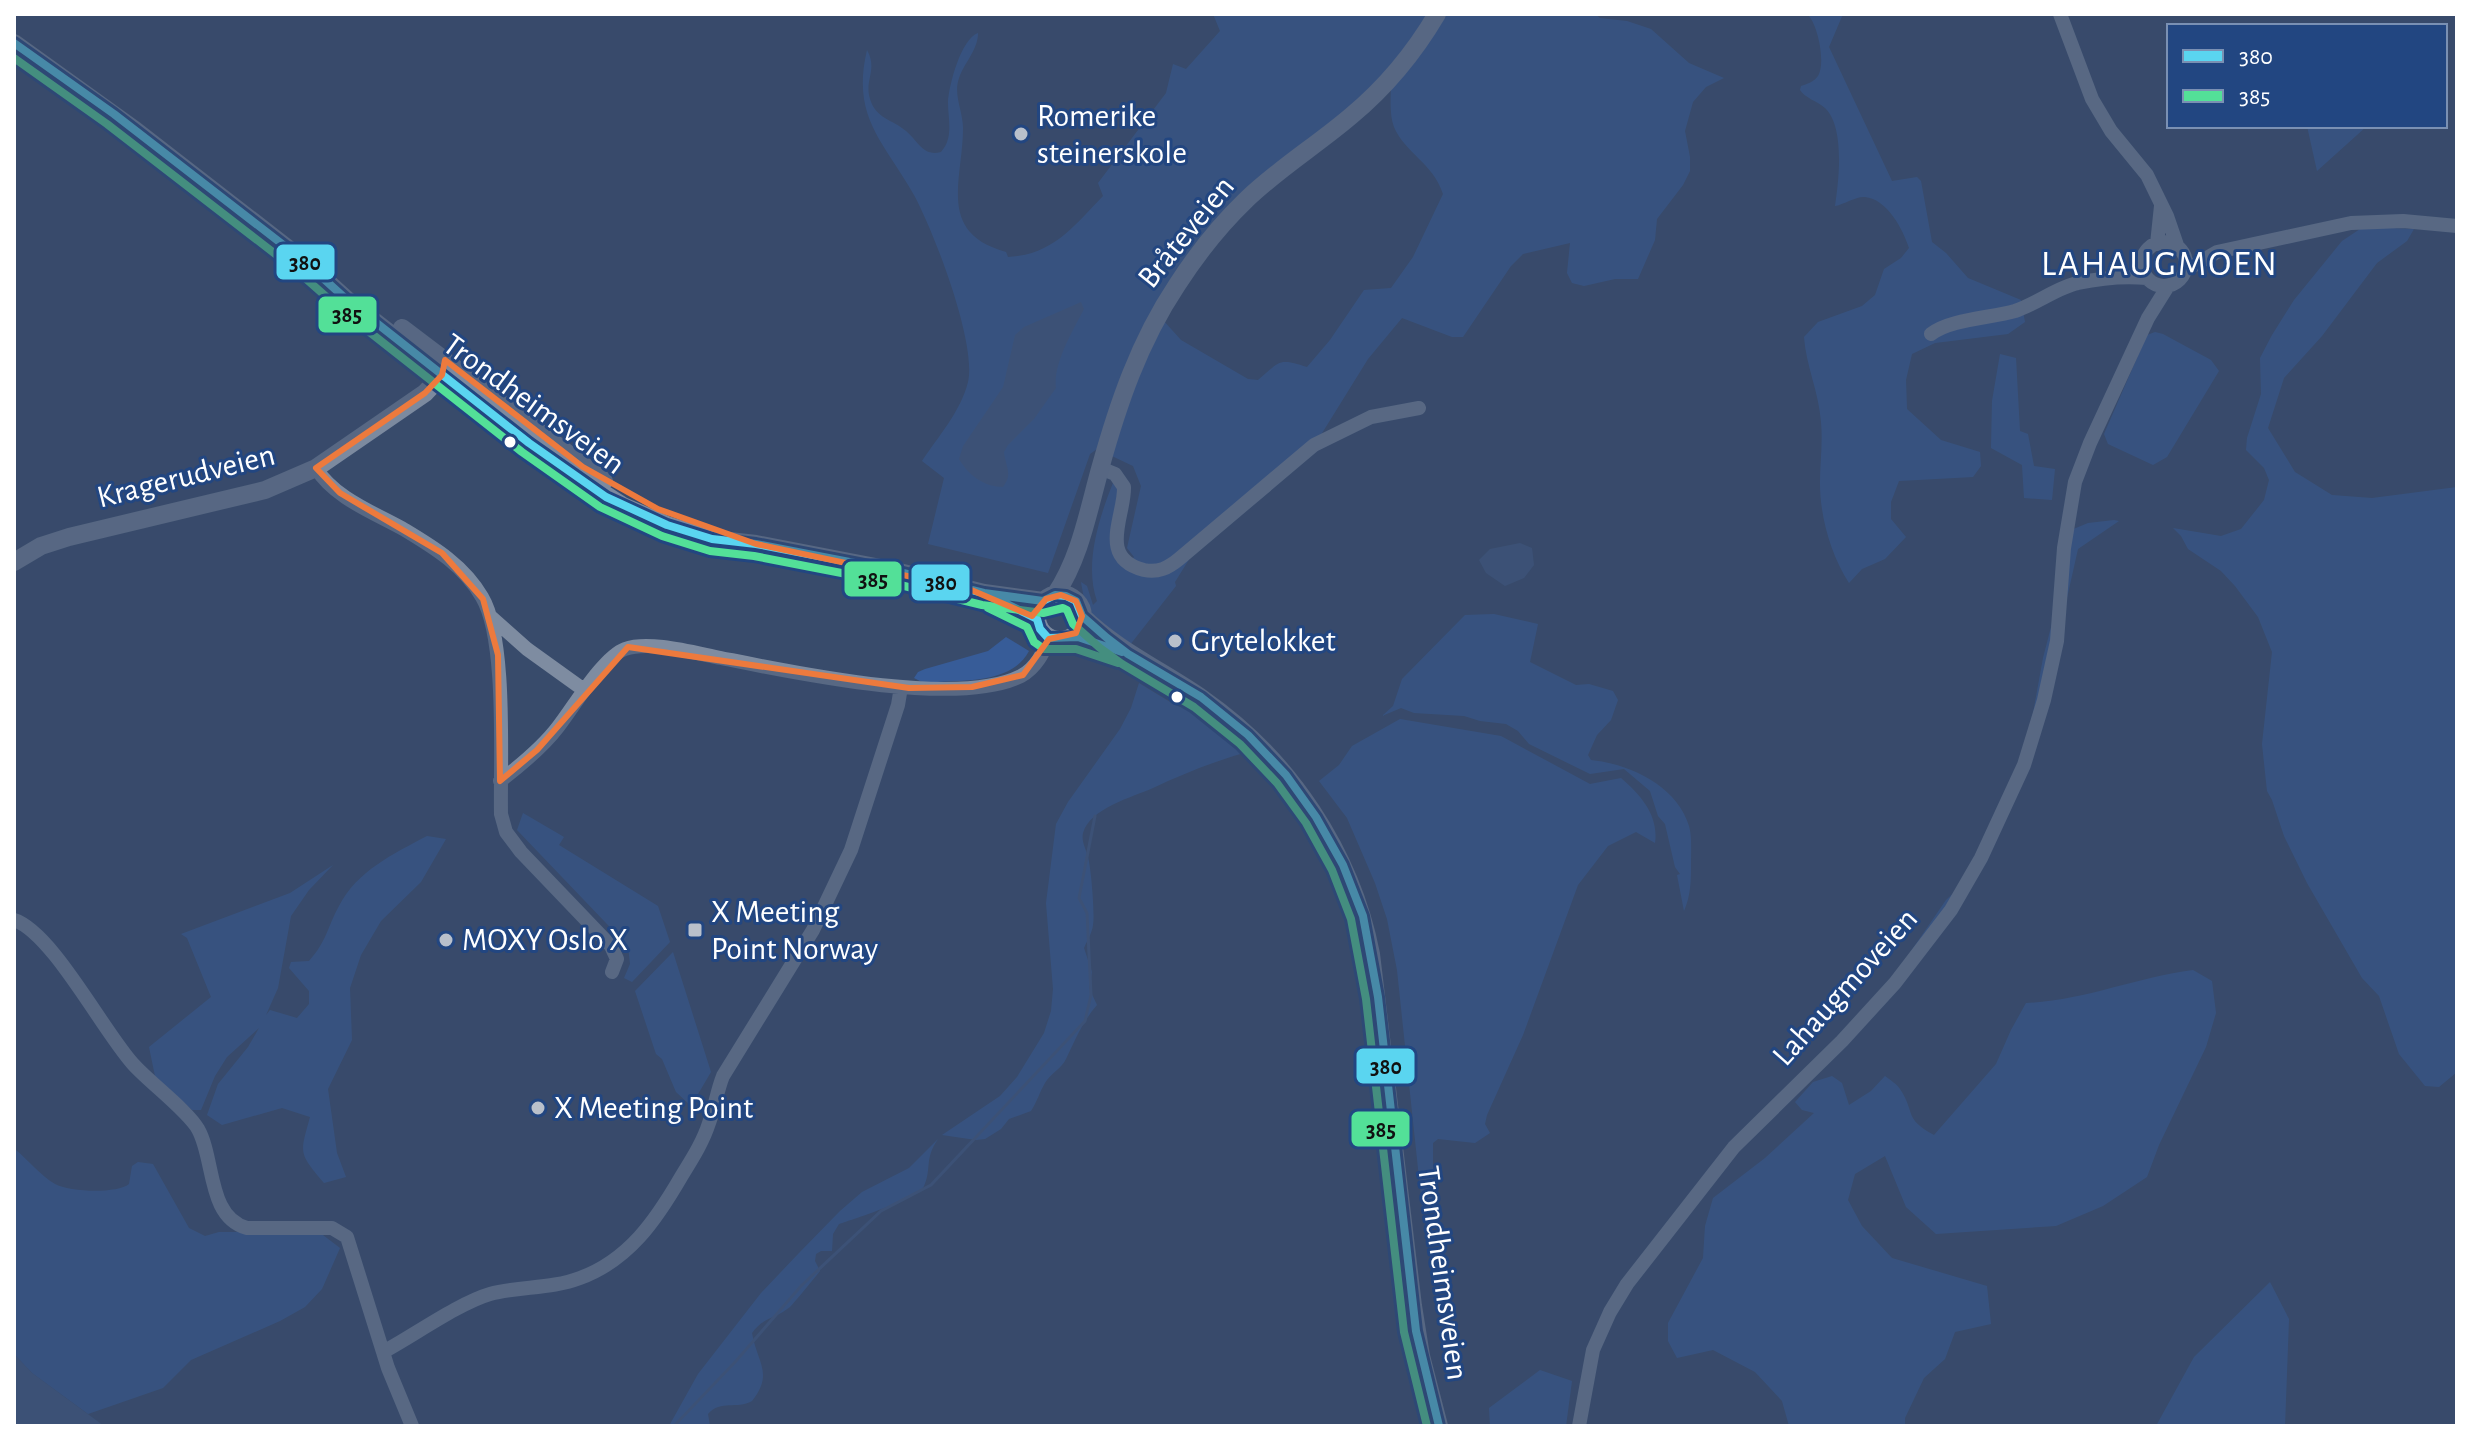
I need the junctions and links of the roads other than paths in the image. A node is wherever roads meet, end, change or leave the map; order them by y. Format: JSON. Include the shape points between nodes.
{"nodes":[{"id":1,"x":1437,"y":14,"type":"edge"},
{"id":2,"x":2060,"y":14,"type":"edge"},
{"id":3,"x":14,"y":43,"type":"edge"},
{"id":4,"x":2161,"y":205,"type":"junction"},
{"id":5,"x":2457,"y":226,"type":"edge"},
{"id":6,"x":2157,"y":244,"type":"junction"},
{"id":7,"x":2180,"y":249,"type":"junction"},
{"id":8,"x":2217,"y":252,"type":"junction"},
{"id":9,"x":2143,"y":260,"type":"junction"},
{"id":10,"x":2186,"y":270,"type":"junction"},
{"id":11,"x":2114,"y":277,"type":"junction"},
{"id":12,"x":2149,"y":279,"type":"junction"},
{"id":13,"x":2168,"y":286,"type":"junction"},
{"id":14,"x":2148,"y":318,"type":"junction"},
{"id":15,"x":1931,"y":334,"type":"dead end"},
{"id":16,"x":440,"y":367,"type":"junction"},
{"id":17,"x":1419,"y":408,"type":"dead end"},
{"id":18,"x":316,"y":468,"type":"junction"},
{"id":19,"x":1100,"y":468,"type":"junction"},
{"id":20,"x":1077,"y":550,"type":"junction"},
{"id":21,"x":14,"y":562,"type":"edge"},
{"id":22,"x":1045,"y":605,"type":"junction"},
{"id":23,"x":1079,"y":609,"type":"junction"},
{"id":24,"x":491,"y":617,"type":"junction"},
{"id":25,"x":1073,"y":636,"type":"junction"},
{"id":26,"x":1050,"y":638,"type":"junction"},
{"id":27,"x":1128,"y":654,"type":"junction"},
{"id":28,"x":901,"y":687,"type":"junction"},
{"id":29,"x":584,"y":690,"type":"junction"},
{"id":30,"x":500,"y":781,"type":"junction"},
{"id":31,"x":14,"y":920,"type":"edge"},
{"id":32,"x":612,"y":972,"type":"dead end"},
{"id":33,"x":383,"y":1352,"type":"junction"},
{"id":34,"x":412,"y":1426,"type":"edge"},
{"id":35,"x":1439,"y":1426,"type":"edge"},
{"id":36,"x":1579,"y":1426,"type":"edge"}],
"edges":[{"from":1,"to":19,"type":"main road","name":"Bråteveien","via":[[1381,88],[1246,199],[1197,257],[1144,342]]},
{"from":2,"to":4,"type":"street","via":[[2092,99],[2147,175]]},
{"from":3,"to":16,"type":"main road","name":"Trondheimsveien","via":[[304,261],[361,297]]},
{"from":4,"to":6,"type":"street"},
{"from":4,"to":7,"type":"street"},
{"from":5,"to":8,"type":"street","via":[[2351,223]]},
{"from":6,"to":7,"type":"street"},
{"from":6,"to":9,"type":"street"},
{"from":7,"to":8,"type":"street"},
{"from":7,"to":10,"type":"street"},
{"from":8,"to":10,"type":"street"},
{"from":9,"to":11,"type":"street"},
{"from":9,"to":12,"type":"street"},
{"from":10,"to":13,"type":"street"},
{"from":11,"to":12,"type":"street"},
{"from":11,"to":15,"type":"street","via":[[2074,284],[2028,306]]},
{"from":12,"to":13,"type":"street"},
{"from":12,"to":14,"type":"street","name":"Lahaugmoveien"},
{"from":13,"to":14,"type":"street","name":"Lahaugmoveien"},
{"from":14,"to":36,"type":"street","name":"Lahaugmoveien","via":[[2075,482],[2059,628],[2044,700],[2024,765],[1981,858],[1951,910],[1895,983],[1727,1155],[1627,1284],[1593,1350]]},
{"from":16,"to":18,"type":"main road","name":"Kragerudveien","via":[[425,393]]},
{"from":16,"to":22,"type":"main road","name":"Trondheimsveien","via":[[549,458],[614,501],[690,532]]},
{"from":17,"to":19,"type":"street","via":[[1371,417],[1314,445],[1190,551],[1157,571],[1135,567],[1120,551],[1116,530],[1124,487],[1115,474]]},
{"from":18,"to":21,"type":"main road","name":"Kragerudveien","via":[[265,490],[69,537]]},
{"from":18,"to":24,"type":"street","via":[[340,493],[459,567]]},
{"from":19,"to":20,"type":"main road","name":"Bråteveien"},
{"from":20,"to":22,"type":"main road","name":"Bråteveien"},
{"from":20,"to":23,"type":"main road","name":"Bråteveien"},
{"from":22,"to":23,"type":"main road","via":[[1066,596]]},
{"from":22,"to":26,"type":"main road","via":[[1039,628]]},
{"from":23,"to":25,"type":"main road","via":[[1081,625]]},
{"from":23,"to":27,"type":"main road","name":"Trondheimsveien"},
{"from":24,"to":29,"type":"street"},
{"from":24,"to":30,"type":"street","via":[[498,655]]},
{"from":25,"to":26,"type":"main road"},
{"from":25,"to":27,"type":"main road","name":"Trondheimsveien"},
{"from":26,"to":28,"type":"street","via":[[1036,664],[1013,679],[972,687]]},
{"from":27,"to":35,"type":"main road","name":"Trondheimsveien","via":[[1201,697],[1261,748],[1311,810],[1350,882],[1371,954],[1413,1306]]},
{"from":28,"to":29,"type":"street","via":[[649,646],[619,651]]},
{"from":28,"to":33,"type":"street","via":[[851,850],[813,930],[723,1076],[699,1147],[640,1239],[580,1278],[491,1294]]},
{"from":29,"to":30,"type":"street","via":[[537,750]]},
{"from":30,"to":32,"type":"street","via":[[506,832],[611,946],[617,959]]},
{"from":31,"to":33,"type":"street","via":[[37,932],[126,1057],[198,1127],[225,1215],[247,1228],[332,1228],[347,1237]]},
{"from":33,"to":34,"type":"street"}]}
